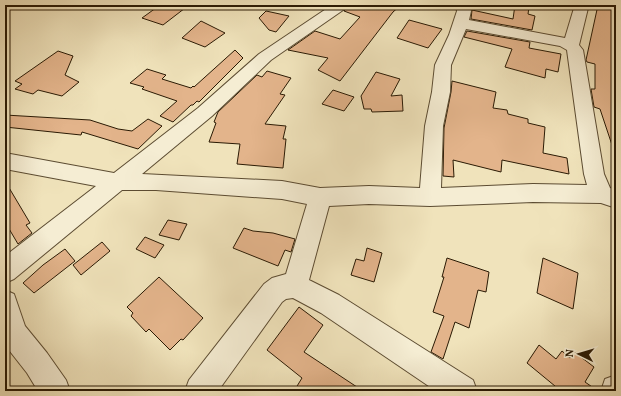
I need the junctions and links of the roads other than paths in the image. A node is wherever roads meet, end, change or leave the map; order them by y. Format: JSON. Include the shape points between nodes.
{"nodes":[{"id":1,"x":341,"y":5,"type":"edge"},
{"id":2,"x":580,"y":5,"type":"edge"},
{"id":3,"x":461,"y":14,"type":"edge"},
{"id":4,"x":571,"y":45,"type":"junction"},
{"id":5,"x":5,"y":161,"type":"edge"},
{"id":6,"x":119,"y":182,"type":"junction"},
{"id":7,"x":320,"y":197,"type":"junction"},
{"id":8,"x":430,"y":197,"type":"junction"},
{"id":9,"x":608,"y":197,"type":"edge"},
{"id":10,"x":5,"y":271,"type":"edge"},
{"id":11,"x":295,"y":286,"type":"junction"},
{"id":12,"x":5,"y":303,"type":"edge"},
{"id":13,"x":55,"y":391,"type":"edge"},
{"id":14,"x":200,"y":391,"type":"edge"},
{"id":15,"x":462,"y":391,"type":"edge"}],
"edges":[{"from":1,"to":6,"type":"street","via":[[265,57],[205,112]]},
{"from":2,"to":4,"type":"street"},
{"from":3,"to":4,"type":"street"},
{"from":3,"to":8,"type":"street","via":[[457,34],[443,66],[434,126]]},
{"from":4,"to":9,"type":"street","via":[[575,50],[594,174]]},
{"from":5,"to":6,"type":"street"},
{"from":6,"to":7,"type":"street","via":[[282,190]]},
{"from":6,"to":10,"type":"street"},
{"from":7,"to":8,"type":"street"},
{"from":7,"to":11,"type":"street"},
{"from":8,"to":9,"type":"street","via":[[533,193]]},
{"from":11,"to":14,"type":"street","via":[[281,287],[273,293]]},
{"from":11,"to":15,"type":"street","via":[[330,304]]},
{"from":12,"to":13,"type":"street","via":[[13,333]]}]}
